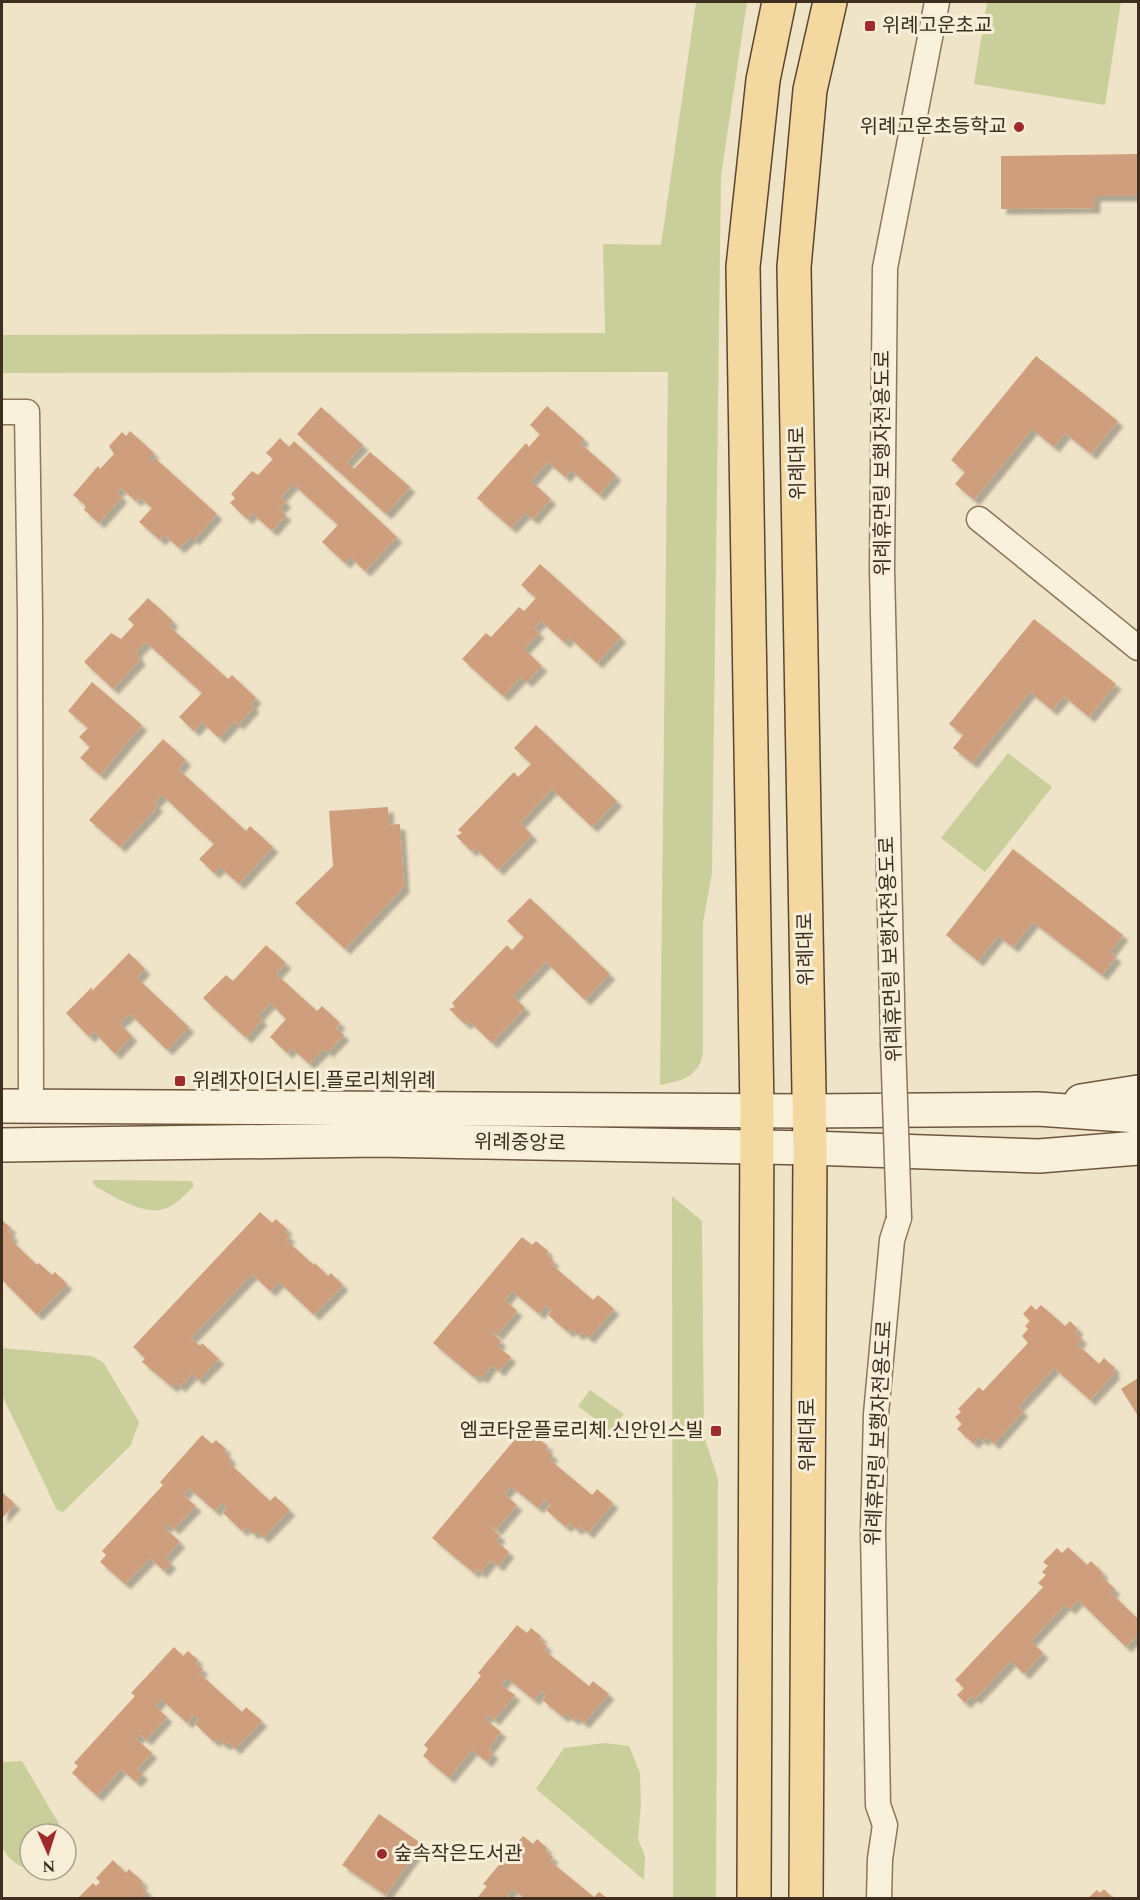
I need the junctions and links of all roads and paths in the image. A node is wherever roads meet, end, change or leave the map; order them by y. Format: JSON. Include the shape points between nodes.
{"nodes":[{"id":1,"x":779,"y":2,"type":"edge"},
{"id":2,"x":830,"y":2,"type":"edge"},
{"id":3,"x":937,"y":2,"type":"edge"},
{"id":4,"x":2,"y":412,"type":"edge"},
{"id":5,"x":979,"y":519,"type":"dead end"},
{"id":6,"x":1138,"y":648,"type":"edge"},
{"id":7,"x":1138,"y":1092,"type":"edge"},
{"id":8,"x":16,"y":1106,"type":"edge"},
{"id":9,"x":1038,"y":1109,"type":"junction"},
{"id":10,"x":757,"y":1111,"type":"junction"},
{"id":11,"x":809,"y":1111,"type":"junction"},
{"id":12,"x":1138,"y":1116,"type":"edge"},
{"id":13,"x":2,"y":1145,"type":"edge"},
{"id":14,"x":757,"y":1147,"type":"junction"},
{"id":15,"x":810,"y":1148,"type":"junction"},
{"id":16,"x":1138,"y":1148,"type":"edge"},
{"id":17,"x":1039,"y":1156,"type":"junction"},
{"id":18,"x":1138,"y":1170,"type":"edge"},
{"id":19,"x":753,"y":1899,"type":"edge"},
{"id":20,"x":806,"y":1899,"type":"edge"},
{"id":21,"x":879,"y":1899,"type":"edge"}],
"edges":[{"from":1,"to":10,"type":"main road","via":[[763,80],[743,267]]},
{"from":2,"to":11,"type":"main road","name":"위례대로","via":[[810,90],[794,267]]},
{"from":3,"to":21,"type":"street","name":"위례휴먼링 보행자전용도로","bridge":true,"via":[[885,268],[882,569],[899,1218],[891,1240],[876,1414],[873,1530],[877,1760],[878,1805],[885,1825]]},
{"from":4,"to":8,"type":"street","via":[[27,412],[30,614]]},
{"from":5,"to":6,"type":"street"},
{"from":7,"to":9,"type":"main road","name":"위례중앙로"},
{"from":8,"to":10,"type":"main road","name":"위례중앙로"},
{"from":9,"to":11,"type":"main road","name":"위례중앙로"},
{"from":9,"to":12,"type":"main road","name":"위례중앙로"},
{"from":10,"to":11,"type":"main road","name":"위례중앙로"},
{"from":10,"to":14,"type":"main road"},
{"from":11,"to":15,"type":"main road","name":"위례대로"},
{"from":13,"to":14,"type":"main road","name":"위례중앙로","via":[[378,1140]]},
{"from":14,"to":15,"type":"main road","name":"위례중앙로"},
{"from":14,"to":19,"type":"main road"},
{"from":15,"to":17,"type":"main road","name":"위례중앙로"},
{"from":15,"to":20,"type":"main road","name":"위례대로"},
{"from":16,"to":17,"type":"main road","name":"위례중앙로"},
{"from":17,"to":18,"type":"main road","name":"위례중앙로"}]}
